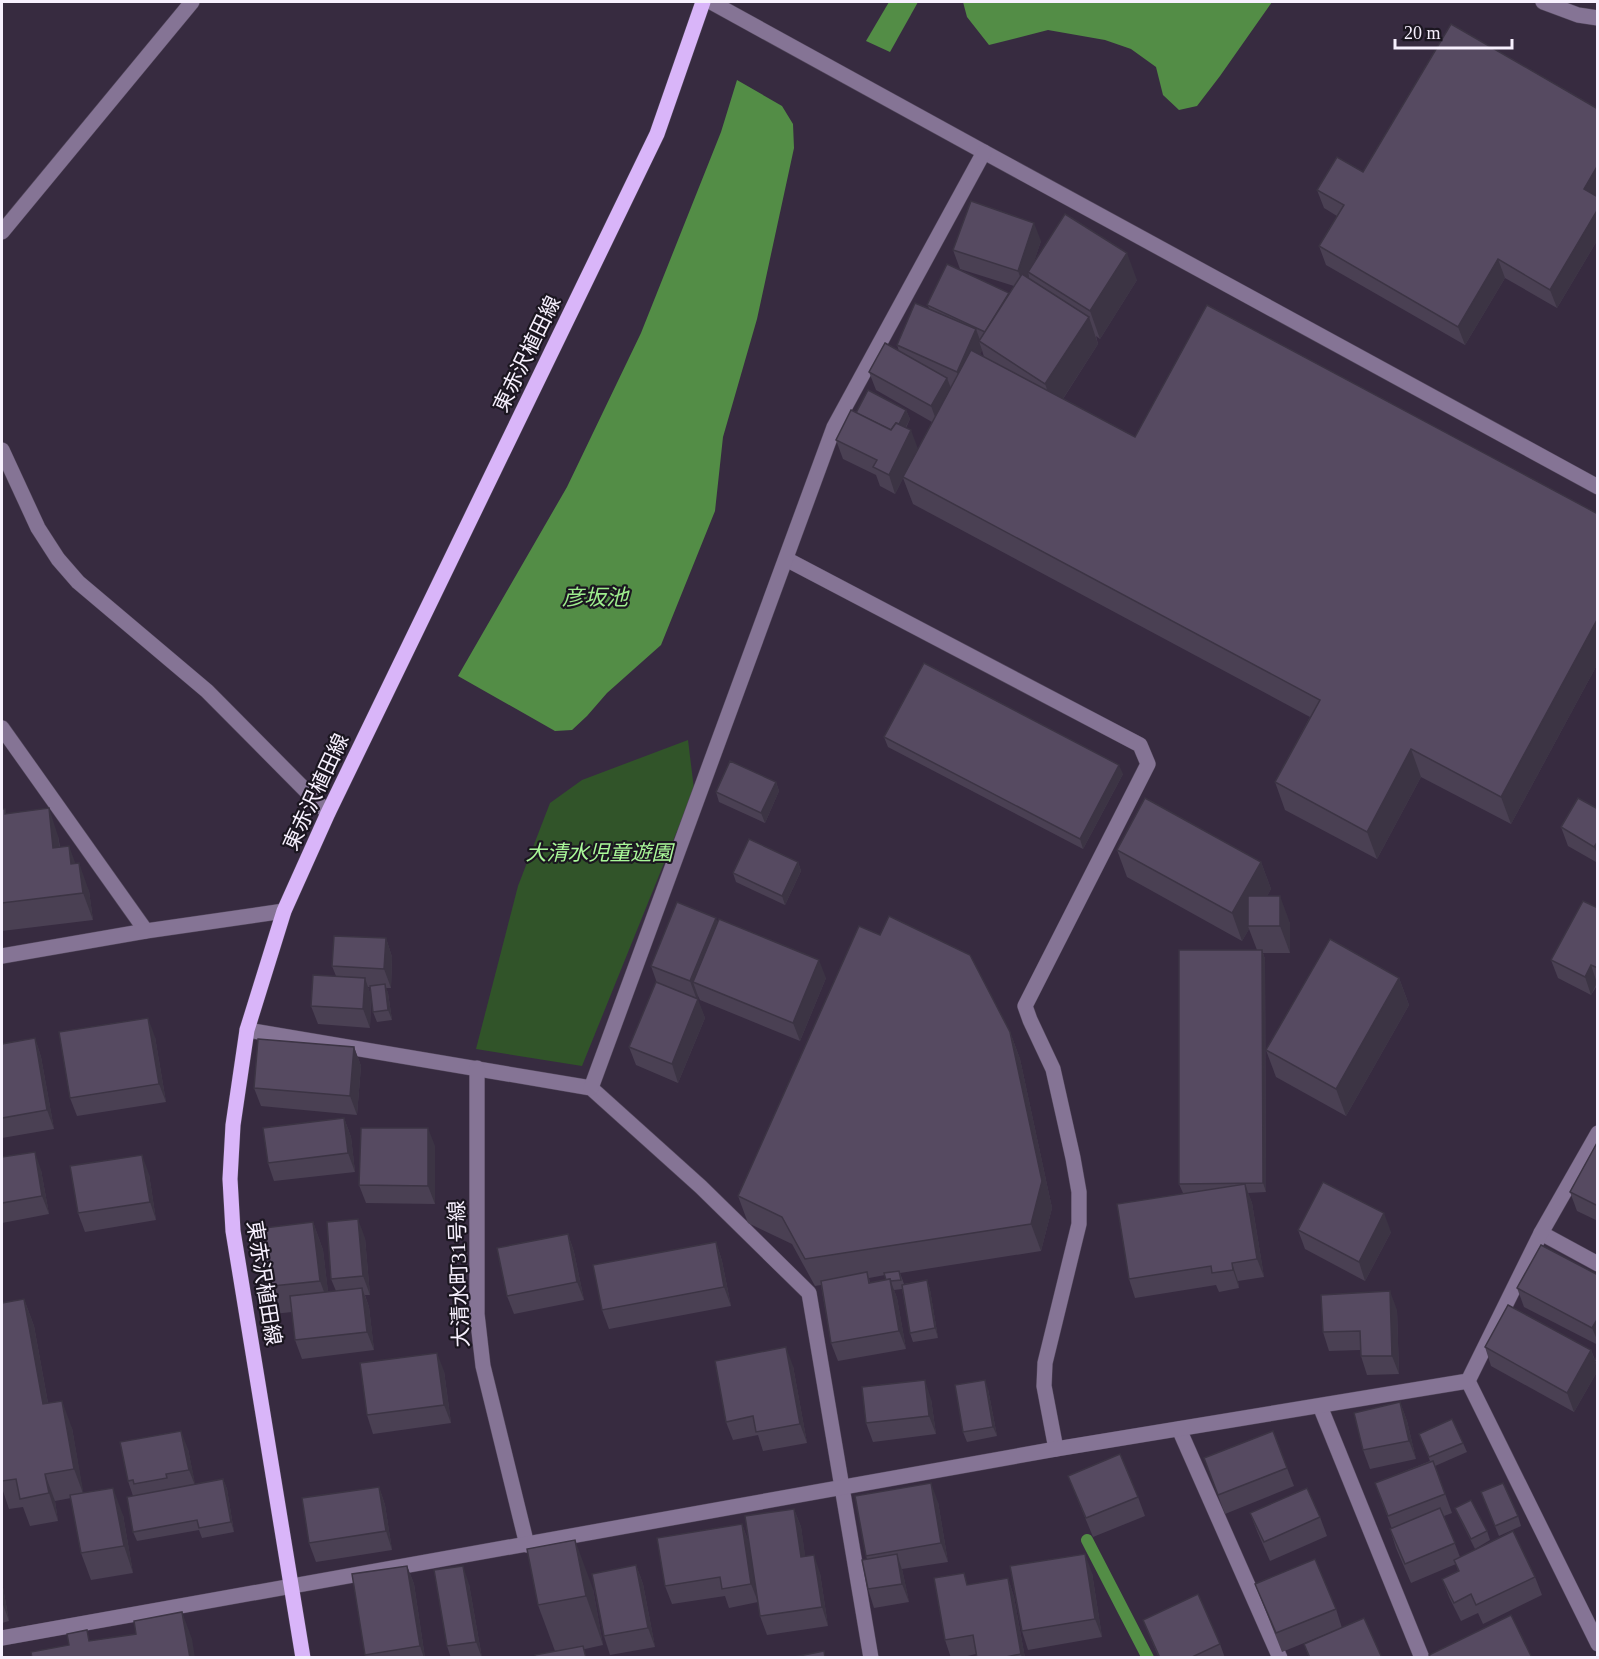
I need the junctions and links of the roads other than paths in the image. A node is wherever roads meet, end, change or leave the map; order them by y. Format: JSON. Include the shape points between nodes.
{"nodes":[{"id":1,"x":192,"y":2,"type":"edge"},
{"id":2,"x":703,"y":2,"type":"edge"},
{"id":3,"x":711,"y":2,"type":"edge"},
{"id":4,"x":1543,"y":2,"type":"edge"},
{"id":5,"x":1598,"y":18,"type":"edge"},
{"id":6,"x":984,"y":152,"type":"junction"},
{"id":7,"x":2,"y":232,"type":"edge"},
{"id":8,"x":2,"y":450,"type":"edge"},
{"id":9,"x":1598,"y":487,"type":"edge"},
{"id":10,"x":786,"y":559,"type":"junction"},
{"id":11,"x":2,"y":728,"type":"edge"},
{"id":12,"x":328,"y":813,"type":"junction"},
{"id":13,"x":284,"y":911,"type":"junction"},
{"id":14,"x":146,"y":931,"type":"junction"},
{"id":15,"x":2,"y":956,"type":"edge"},
{"id":16,"x":247,"y":1030,"type":"junction"},
{"id":17,"x":477,"y":1068,"type":"junction"},
{"id":18,"x":591,"y":1088,"type":"junction"},
{"id":19,"x":1598,"y":1133,"type":"edge"},
{"id":20,"x":1540,"y":1233,"type":"junction"},
{"id":21,"x":1598,"y":1264,"type":"edge"},
{"id":22,"x":1468,"y":1381,"type":"junction"},
{"id":23,"x":1320,"y":1406,"type":"junction"},
{"id":24,"x":1179,"y":1429,"type":"junction"},
{"id":25,"x":1056,"y":1449,"type":"junction"},
{"id":26,"x":842,"y":1488,"type":"junction"},
{"id":27,"x":527,"y":1545,"type":"junction"},
{"id":28,"x":291,"y":1588,"type":"junction"},
{"id":29,"x":2,"y":1638,"type":"edge"},
{"id":30,"x":1598,"y":1644,"type":"edge"},
{"id":31,"x":303,"y":1658,"type":"edge"},
{"id":32,"x":871,"y":1658,"type":"edge"},
{"id":33,"x":1280,"y":1658,"type":"edge"},
{"id":34,"x":1422,"y":1658,"type":"edge"}],
"edges":[{"from":1,"to":7,"type":"street"},
{"from":2,"to":12,"type":"main road","name":"東赤沢植田線","via":[[657,134]]},
{"from":3,"to":6,"type":"street"},
{"from":4,"to":5,"type":"street"},
{"from":6,"to":9,"type":"street"},
{"from":6,"to":10,"type":"street","via":[[834,428]]},
{"from":8,"to":12,"type":"street","via":[[38,528],[78,582],[207,691]]},
{"from":10,"to":18,"type":"street"},
{"from":10,"to":25,"type":"street","via":[[1140,745],[1148,764],[1024,1006],[1053,1069],[1079,1192],[1079,1224],[1045,1363],[1044,1386]]},
{"from":11,"to":14,"type":"street"},
{"from":12,"to":13,"type":"main road","name":"東赤沢植田線"},
{"from":13,"to":14,"type":"street"},
{"from":13,"to":16,"type":"main road","name":"東赤沢植田線"},
{"from":14,"to":15,"type":"street"},
{"from":16,"to":17,"type":"street"},
{"from":16,"to":28,"type":"main road","name":"東赤沢植田線","via":[[233,1125],[233,1231]]},
{"from":17,"to":18,"type":"street"},
{"from":17,"to":27,"type":"street","name":"大清水町31号線","via":[[477,1314],[483,1366]]},
{"from":18,"to":26,"type":"street","via":[[701,1187],[809,1293]]},
{"from":19,"to":20,"type":"street"},
{"from":20,"to":21,"type":"street"},
{"from":20,"to":22,"type":"street"},
{"from":22,"to":23,"type":"street"},
{"from":22,"to":30,"type":"street"},
{"from":23,"to":24,"type":"street"},
{"from":23,"to":34,"type":"street"},
{"from":24,"to":25,"type":"street"},
{"from":24,"to":33,"type":"street"},
{"from":25,"to":26,"type":"street"},
{"from":26,"to":27,"type":"street"},
{"from":26,"to":32,"type":"street"},
{"from":27,"to":28,"type":"street"},
{"from":28,"to":29,"type":"street"},
{"from":28,"to":31,"type":"main road","name":"東赤沢植田線"}]}
